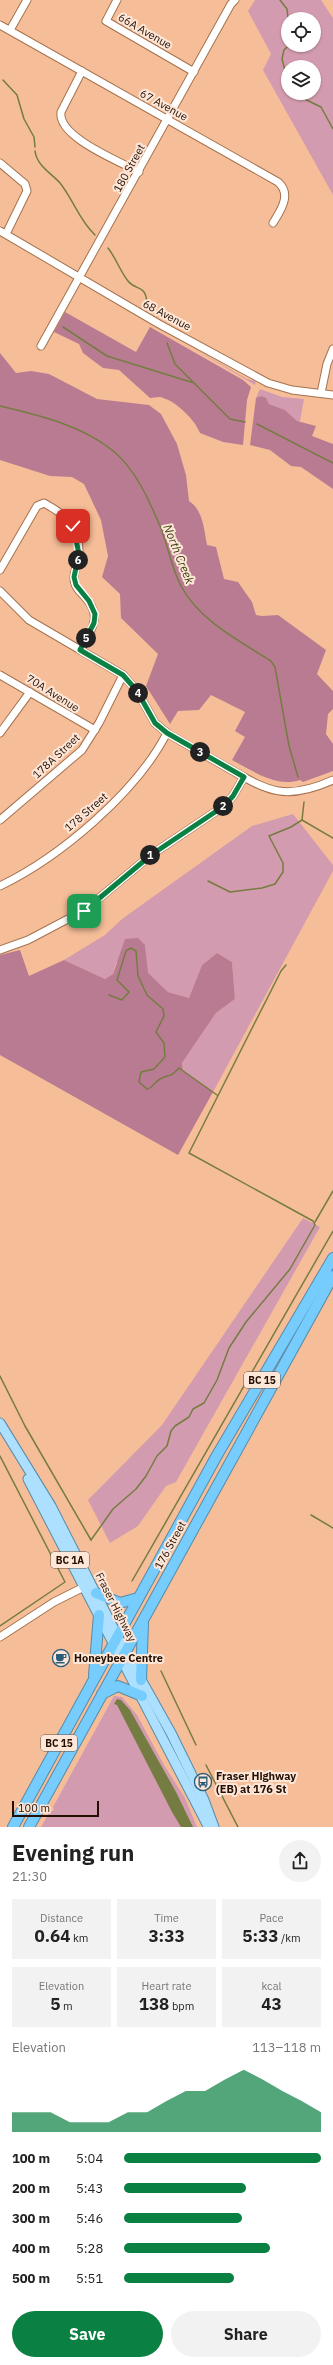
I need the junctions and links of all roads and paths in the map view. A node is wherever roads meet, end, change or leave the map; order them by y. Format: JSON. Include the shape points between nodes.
{"nodes":[{"id":1,"x":27,"y":0,"type":"edge"},
{"id":2,"x":117,"y":0,"type":"edge"},
{"id":3,"x":235,"y":0,"type":"edge"},
{"id":4,"x":0,"y":25,"type":"edge"},
{"id":5,"x":10,"y":30,"type":"junction"},
{"id":6,"x":82,"y":71,"type":"junction"},
{"id":7,"x":194,"y":72,"type":"junction"},
{"id":8,"x":168,"y":120,"type":"junction"},
{"id":9,"x":0,"y":163,"type":"edge"},
{"id":10,"x":139,"y":172,"type":"junction"},
{"id":11,"x":273,"y":223,"type":"dead end"},
{"id":12,"x":3,"y":232,"type":"edge"},
{"id":13,"x":79,"y":278,"type":"junction"},
{"id":14,"x":41,"y":346,"type":"dead end"},
{"id":15,"x":333,"y":349,"type":"edge"},
{"id":16,"x":321,"y":393,"type":"junction"},
{"id":17,"x":333,"y":395,"type":"edge"},
{"id":18,"x":0,"y":570,"type":"edge"},
{"id":19,"x":0,"y":591,"type":"edge"},
{"id":20,"x":80,"y":650,"type":"junction"},
{"id":21,"x":0,"y":675,"type":"edge"},
{"id":22,"x":123,"y":675,"type":"junction"},
{"id":23,"x":30,"y":692,"type":"junction"},
{"id":24,"x":95,"y":730,"type":"junction"},
{"id":25,"x":0,"y":733,"type":"edge"},
{"id":26,"x":167,"y":733,"type":"junction"},
{"id":27,"x":244,"y":777,"type":"junction"},
{"id":28,"x":333,"y":780,"type":"edge"},
{"id":29,"x":0,"y":820,"type":"edge"},
{"id":30,"x":0,"y":886,"type":"edge"},
{"id":31,"x":0,"y":950,"type":"edge"},
{"id":32,"x":333,"y":1258,"type":"edge"},
{"id":33,"x":333,"y":1276,"type":"edge"},
{"id":34,"x":0,"y":1423,"type":"edge"},
{"id":35,"x":41,"y":1504,"type":"junction"},
{"id":36,"x":84,"y":1587,"type":"junction"},
{"id":37,"x":96,"y":1593,"type":"junction"},
{"id":38,"x":138,"y":1598,"type":"junction"},
{"id":39,"x":99,"y":1615,"type":"junction"},
{"id":40,"x":143,"y":1618,"type":"junction"},
{"id":41,"x":0,"y":1637,"type":"edge"},
{"id":42,"x":116,"y":1639,"type":"junction"},
{"id":43,"x":124,"y":1655,"type":"junction"},
{"id":44,"x":141,"y":1680,"type":"junction"},
{"id":45,"x":93,"y":1681,"type":"junction"},
{"id":46,"x":102,"y":1694,"type":"junction"},
{"id":47,"x":142,"y":1696,"type":"junction"},
{"id":48,"x":13,"y":1827,"type":"edge"},
{"id":49,"x":29,"y":1827,"type":"edge"},
{"id":50,"x":209,"y":1827,"type":"edge"},
{"id":51,"x":214,"y":1827,"type":"edge"}],
"edges":[{"from":1,"to":5,"type":"street"},
{"from":2,"to":7,"type":"street","name":"66A Avenue","via":[[106,21]]},
{"from":3,"to":7,"type":"street","name":"180 Street"},
{"from":4,"to":5,"type":"street","name":"67 Avenue"},
{"from":5,"to":6,"type":"street","name":"67 Avenue"},
{"from":6,"to":8,"type":"street","name":"67 Avenue"},
{"from":6,"to":10,"type":"street","via":[[60,117],[63,123],[90,148]]},
{"from":7,"to":8,"type":"street","name":"180 Street"},
{"from":8,"to":10,"type":"street","name":"180 Street"},
{"from":8,"to":11,"type":"street","name":"67 Avenue","via":[[281,185],[285,198]]},
{"from":9,"to":12,"type":"street","via":[[24,184],[27,191],[26,197]]},
{"from":10,"to":13,"type":"street","name":"180 Street"},
{"from":12,"to":13,"type":"street","name":"68 Avenue"},
{"from":13,"to":14,"type":"street","name":"180 Street"},
{"from":13,"to":16,"type":"street","name":"68 Avenue","via":[[268,383],[285,389]]},
{"from":15,"to":16,"type":"street"},
{"from":16,"to":17,"type":"street","name":"68 Avenue"},
{"from":18,"to":20,"type":"street","via":[[37,506],[44,503],[66,516],[77,537],[79,554],[74,577],[76,585],[89,601],[95,614],[94,623]]},
{"from":19,"to":20,"type":"street","via":[[29,620]]},
{"from":20,"to":22,"type":"street"},
{"from":21,"to":23,"type":"street","name":"70A Avenue"},
{"from":22,"to":24,"type":"street","name":"178A Street"},
{"from":22,"to":26,"type":"street","via":[[137,691],[155,723]]},
{"from":23,"to":24,"type":"street","name":"70A Avenue"},
{"from":23,"to":25,"type":"street"},
{"from":24,"to":29,"type":"street","name":"178A Street","via":[[82,750]]},
{"from":26,"to":27,"type":"street"},
{"from":26,"to":30,"type":"street","name":"178 Street","via":[[128,790],[54,854]]},
{"from":27,"to":28,"type":"street","via":[[276,791],[296,792],[316,788]]},
{"from":27,"to":31,"type":"street","via":[[224,806],[151,855],[85,910],[28,940]]},
{"from":32,"to":38,"type":"highway","number":"BC 15","via":[[216,1457]]},
{"from":33,"to":40,"type":"highway","name":"176 Street","number":"BC 15"},
{"from":34,"to":35,"type":"main road","name":"Fraser Highway","number":"BC 1A"},
{"from":34,"to":37,"type":"main road","name":"Fraser Highway","number":"BC 1A","via":[[51,1506]]},
{"from":35,"to":36,"type":"main road","name":"Fraser Highway","number":"BC 1A"},
{"from":35,"to":42,"type":"main road","via":[[62,1534]]},
{"from":36,"to":39,"type":"main road","name":"Fraser Highway","number":"BC 1A"},
{"from":36,"to":41,"type":"street","via":[[54,1602]]},
{"from":37,"to":38,"type":"highway","via":[[120,1603]]},
{"from":37,"to":42,"type":"main road","name":"Fraser Highway","number":"BC 1A"},
{"from":38,"to":42,"type":"highway","number":"BC 15"},
{"from":39,"to":42,"type":"main road","name":"Fraser Highway","number":"BC 1A"},
{"from":39,"to":45,"type":"highway"},
{"from":40,"to":43,"type":"highway","name":"176 Street","number":"BC 15"},
{"from":40,"to":44,"type":"highway"},
{"from":42,"to":43,"type":"main road","name":"Fraser Highway","number":"BC 1A"},
{"from":42,"to":45,"type":"highway","number":"BC 15"},
{"from":43,"to":44,"type":"main road","name":"Fraser Highway"},
{"from":43,"to":46,"type":"highway","name":"176 Street","number":"BC 15"},
{"from":43,"to":47,"type":"main road","name":"Fraser Highway"},
{"from":44,"to":51,"type":"main road","name":"Fraser Highway","via":[[171,1733],[204,1800]]},
{"from":45,"to":48,"type":"highway","number":"BC 15"},
{"from":46,"to":47,"type":"highway","via":[[118,1686]]},
{"from":46,"to":49,"type":"highway","name":"176 Street","number":"BC 15"},
{"from":47,"to":50,"type":"main road","name":"Fraser Highway"}]}
